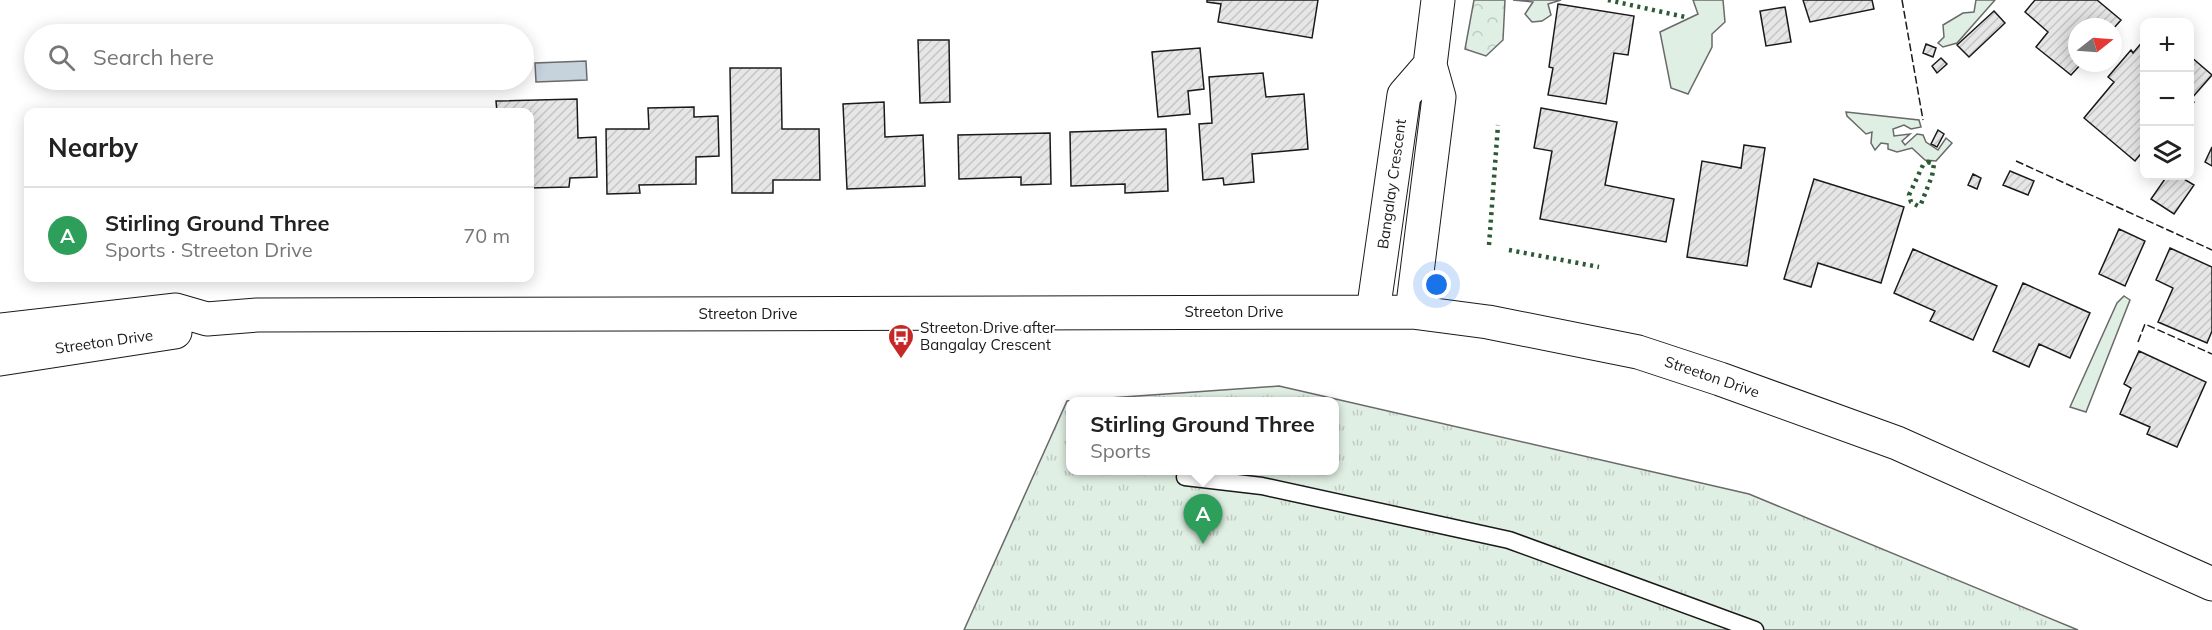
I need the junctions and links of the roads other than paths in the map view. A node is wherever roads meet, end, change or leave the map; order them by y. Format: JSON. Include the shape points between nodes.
{"nodes":[{"id":1,"x":1438,"y":0,"type":"edge"},
{"id":2,"x":1430,"y":65,"type":"junction"},
{"id":3,"x":1373,"y":312,"type":"junction"},
{"id":4,"x":1412,"y":312,"type":"junction"},
{"id":5,"x":207,"y":319,"type":"junction"},
{"id":6,"x":0,"y":330,"type":"edge"},
{"id":7,"x":0,"y":359,"type":"edge"},
{"id":8,"x":1185,"y":477,"type":"dead end"},
{"id":9,"x":2212,"y":584,"type":"edge"},
{"id":10,"x":1755,"y":630,"type":"edge"}],
"edges":[{"from":1,"to":2,"type":"main road"},
{"from":2,"to":3,"type":"main road","name":"Bangalay Crescent","via":[[1404,95]]},
{"from":2,"to":4,"type":"main road","via":[[1439,97]]},
{"from":3,"to":4,"type":"main road","name":"Streeton Drive"},
{"from":3,"to":5,"type":"main road","name":"Streeton Drive","via":[[280,315]]},
{"from":4,"to":9,"type":"main road","name":"Streeton Drive","via":[[1488,322],[1638,352],[1720,379],[1897,442]]},
{"from":5,"to":6,"type":"main road","name":"Streeton Drive","via":[[176,310]]},
{"from":5,"to":7,"type":"main road","name":"Streeton Drive","via":[[180,331]]},
{"from":8,"to":10,"type":"lane","via":[[1262,486],[1509,540]]}]}
